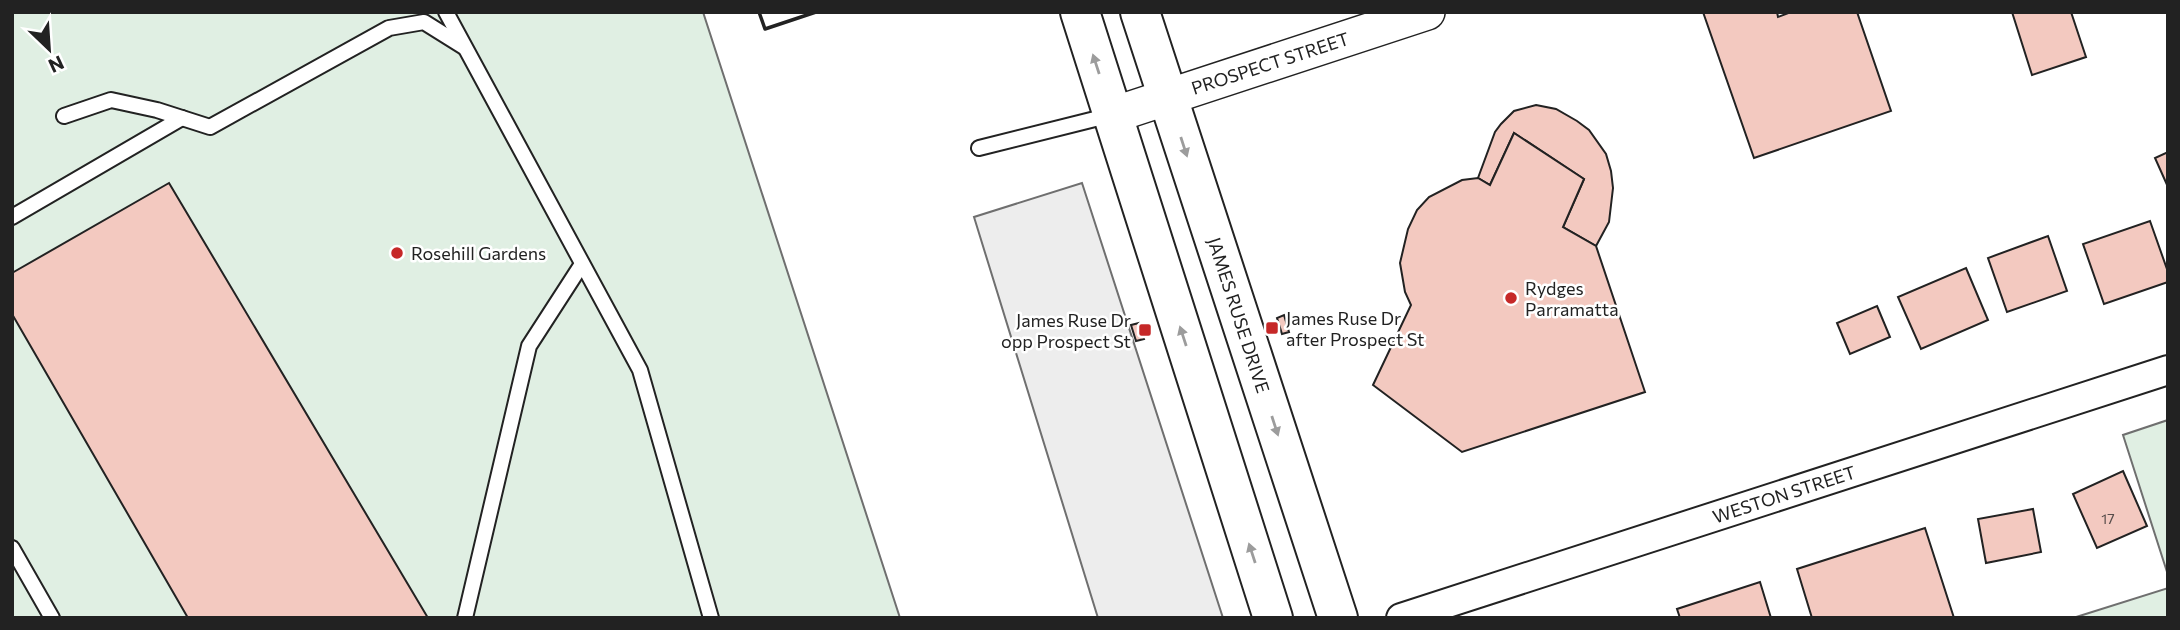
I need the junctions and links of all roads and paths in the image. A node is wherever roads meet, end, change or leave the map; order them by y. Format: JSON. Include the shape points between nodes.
{"nodes":[{"id":1,"x":446,"y":12,"type":"edge"},
{"id":2,"x":1080,"y":12,"type":"edge"},
{"id":3,"x":1140,"y":12,"type":"edge"},
{"id":4,"x":1406,"y":16,"type":"edge"},
{"id":5,"x":465,"y":48,"type":"junction"},
{"id":6,"x":1168,"y":96,"type":"junction"},
{"id":7,"x":1113,"y":115,"type":"junction"},
{"id":8,"x":64,"y":116,"type":"dead end"},
{"id":9,"x":182,"y":118,"type":"junction"},
{"id":10,"x":979,"y":148,"type":"dead end"},
{"id":11,"x":12,"y":217,"type":"edge"},
{"id":12,"x":582,"y":264,"type":"junction"},
{"id":13,"x":2168,"y":370,"type":"edge"},
{"id":14,"x":12,"y":548,"type":"edge"},
{"id":15,"x":52,"y":618,"type":"edge"},
{"id":16,"x":465,"y":618,"type":"edge"},
{"id":17,"x":711,"y":618,"type":"edge"},
{"id":18,"x":1273,"y":618,"type":"edge"},
{"id":19,"x":1338,"y":618,"type":"edge"},
{"id":20,"x":1401,"y":618,"type":"edge"}],
"edges":[{"from":1,"to":5,"type":"lane"},
{"from":7,"to":2,"type":"main road","one_way":true},
{"from":3,"to":6,"type":"main road","name":"JAMES RUSE DRIVE"},
{"from":4,"to":6,"type":"street","name":"PROSPECT STREET"},
{"from":5,"to":9,"type":"lane","via":[[424,22],[389,28],[210,127]]},
{"from":5,"to":12,"type":"lane"},
{"from":6,"to":7,"type":"street","name":"PROSPECT STREET"},
{"from":6,"to":19,"type":"main road","name":"JAMES RUSE DRIVE","one_way":true},
{"from":7,"to":10,"type":"lane"},
{"from":18,"to":7,"type":"main road","one_way":true},
{"from":8,"to":9,"type":"lane","via":[[111,100]]},
{"from":9,"to":11,"type":"lane"},
{"from":12,"to":16,"type":"lane","via":[[529,346]]},
{"from":12,"to":17,"type":"lane","via":[[640,370]]},
{"from":13,"to":20,"type":"street","name":"WESTON STREET"},
{"from":14,"to":15,"type":"lane"}]}
